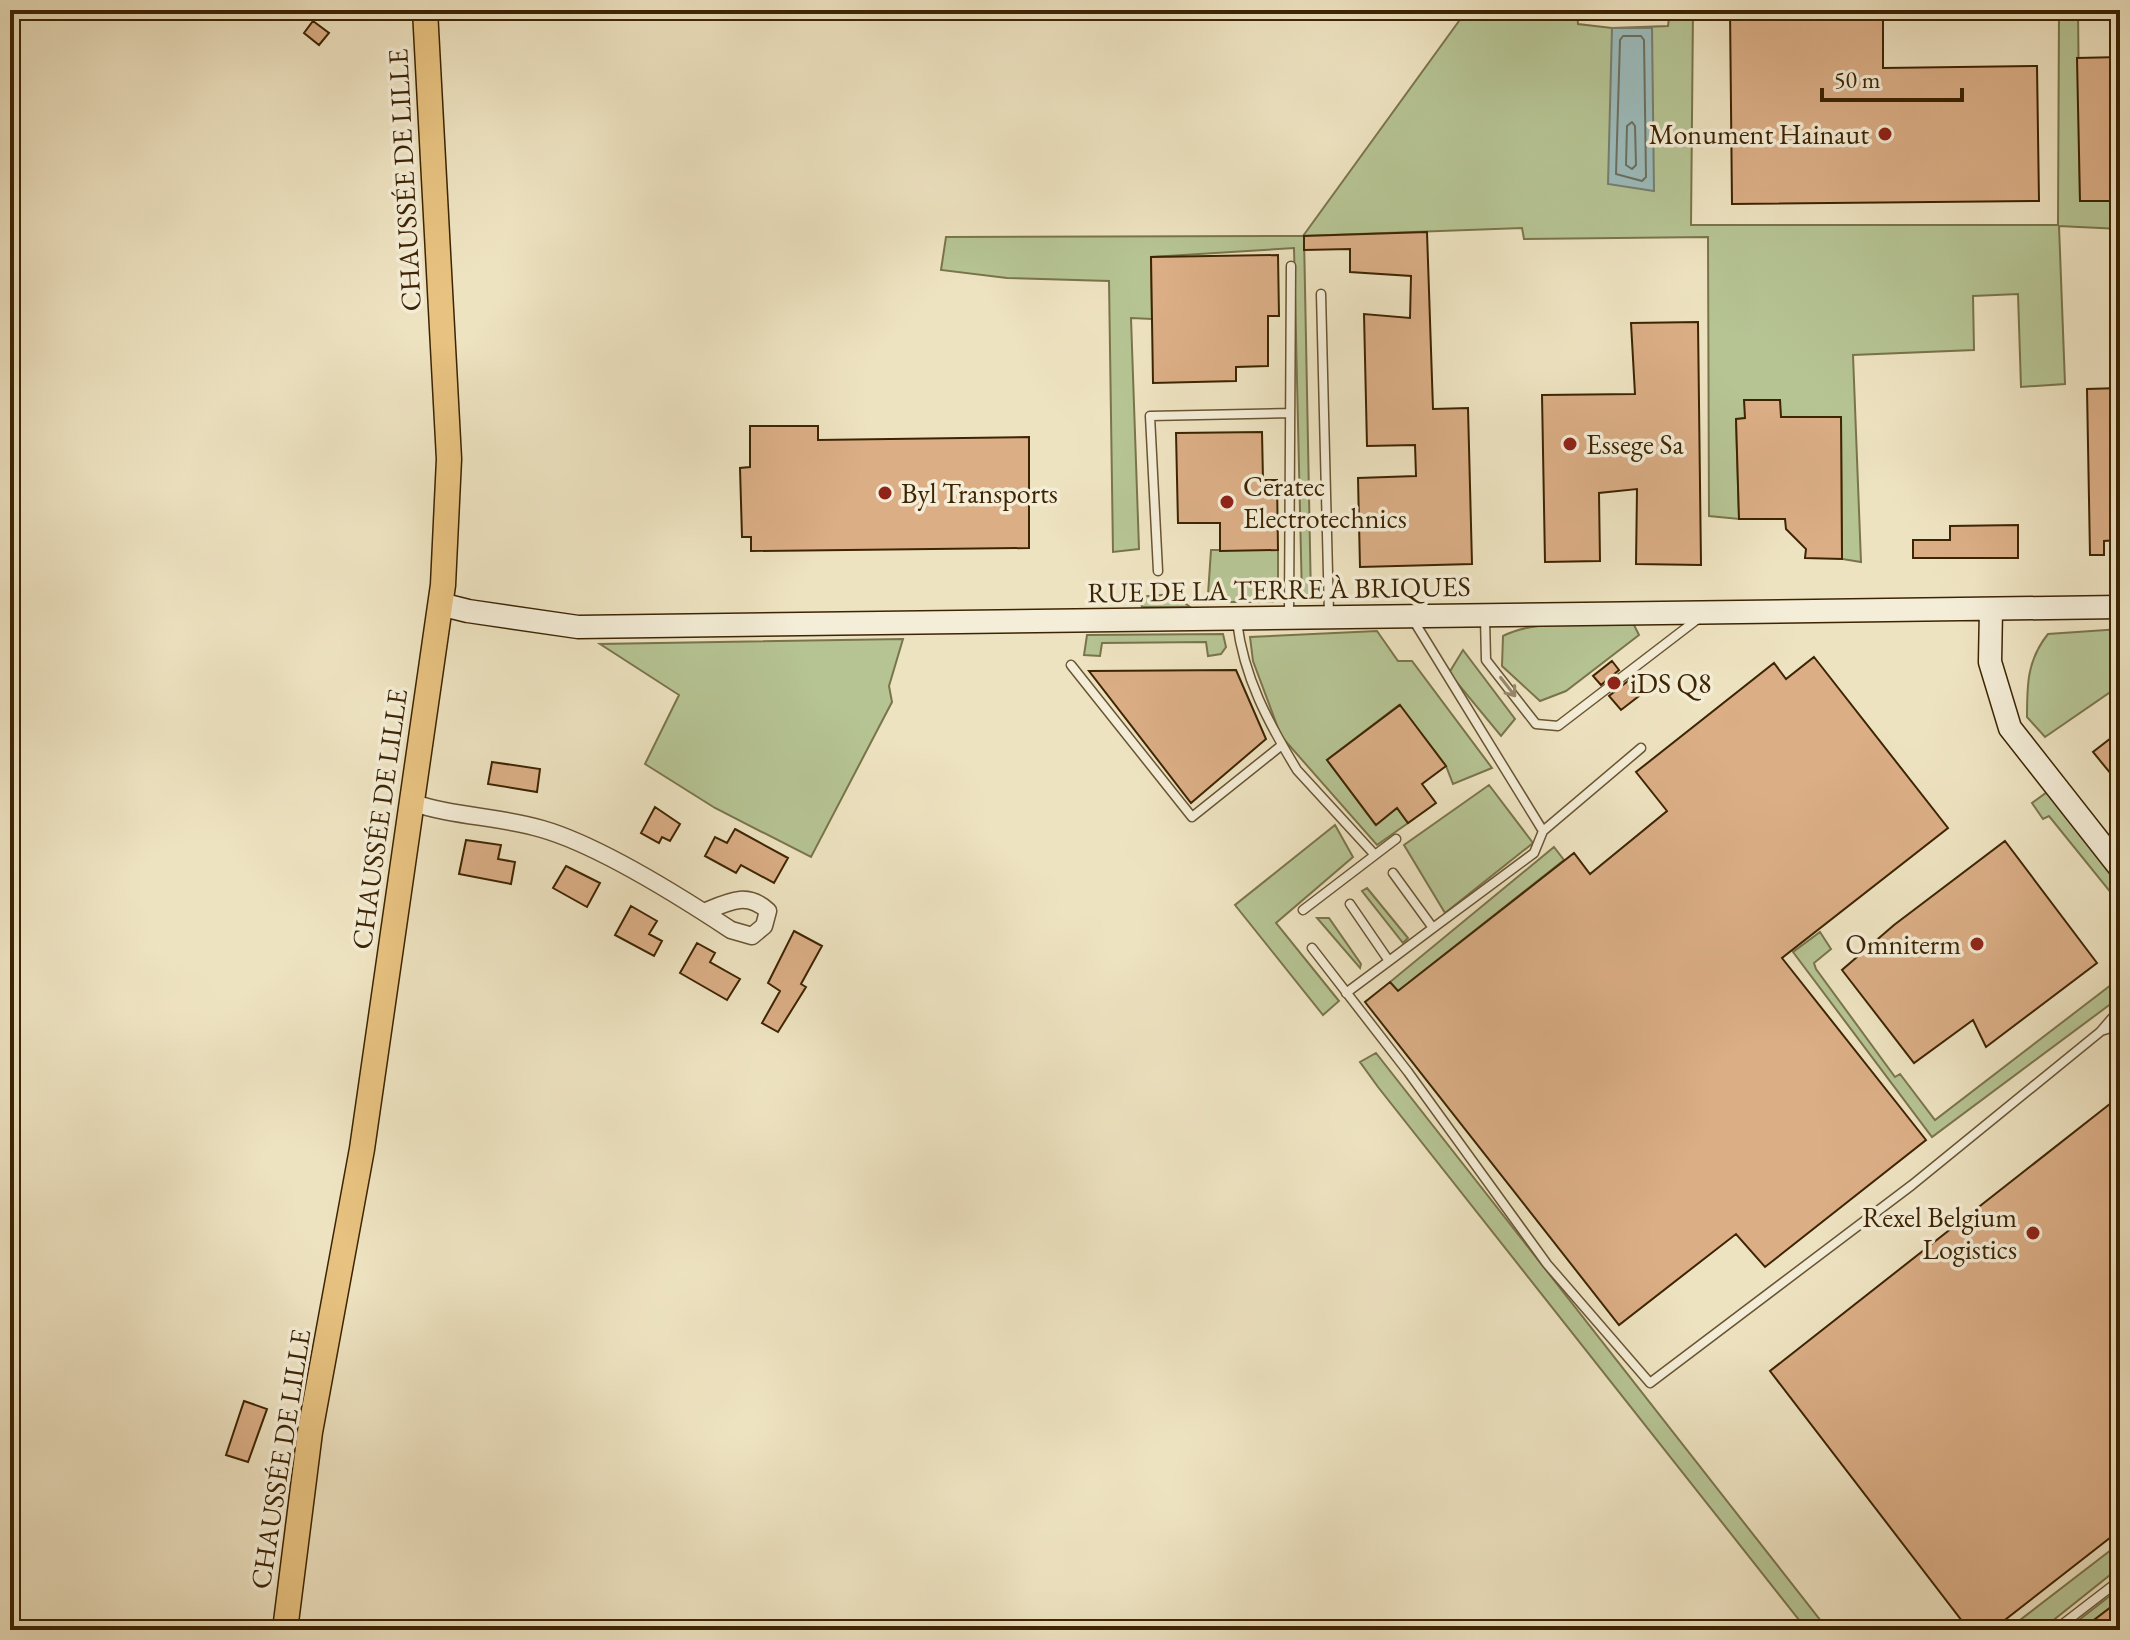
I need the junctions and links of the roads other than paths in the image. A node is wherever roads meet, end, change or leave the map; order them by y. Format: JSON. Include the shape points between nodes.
{"nodes":[{"id":1,"x":425,"y":10,"type":"edge"},
{"id":2,"x":1291,"y":266,"type":"dead end"},
{"id":3,"x":1321,"y":294,"type":"dead end"},
{"id":4,"x":1290,"y":413,"type":"junction"},
{"id":5,"x":1158,"y":571,"type":"dead end"},
{"id":6,"x":440,"y":604,"type":"junction"},
{"id":7,"x":2120,"y":607,"type":"edge"},
{"id":8,"x":1991,"y":609,"type":"junction"},
{"id":9,"x":1704,"y":615,"type":"junction"},
{"id":10,"x":1485,"y":617,"type":"junction"},
{"id":11,"x":1411,"y":618,"type":"junction"},
{"id":12,"x":1289,"y":619,"type":"junction"},
{"id":13,"x":1329,"y":619,"type":"junction"},
{"id":14,"x":1237,"y":620,"type":"junction"},
{"id":15,"x":1071,"y":665,"type":"dead end"},
{"id":16,"x":1282,"y":745,"type":"junction"},
{"id":17,"x":1641,"y":748,"type":"dead end"},
{"id":18,"x":411,"y":802,"type":"junction"},
{"id":19,"x":1543,"y":831,"type":"junction"},
{"id":20,"x":1396,"y":839,"type":"dead end"},
{"id":21,"x":1375,"y":855,"type":"junction"},
{"id":22,"x":2120,"y":868,"type":"edge"},
{"id":23,"x":1393,"y":873,"type":"dead end"},
{"id":24,"x":1350,"y":904,"type":"dead end"},
{"id":25,"x":1303,"y":910,"type":"dead end"},
{"id":26,"x":704,"y":912,"type":"dead end"},
{"id":27,"x":1433,"y":928,"type":"junction"},
{"id":28,"x":1312,"y":948,"type":"dead end"},
{"id":29,"x":1389,"y":961,"type":"junction"},
{"id":30,"x":1346,"y":993,"type":"junction"},
{"id":31,"x":2120,"y":1009,"type":"edge"},
{"id":32,"x":2120,"y":1025,"type":"edge"},
{"id":33,"x":2100,"y":1032,"type":"junction"},
{"id":34,"x":2120,"y":1580,"type":"edge"},
{"id":35,"x":285,"y":1630,"type":"edge"},
{"id":36,"x":2055,"y":1630,"type":"edge"}],
"edges":[{"from":1,"to":6,"type":"main road","name":"CHAUSSÉE DE LILLE","via":[[449,459]]},
{"from":2,"to":4,"type":"lane"},
{"from":3,"to":13,"type":"lane"},
{"from":4,"to":5,"type":"lane","via":[[1150,416]]},
{"from":4,"to":12,"type":"lane"},
{"from":6,"to":14,"type":"main road","name":"RUE DE LA TERRE À BRIQUES","via":[[578,627]]},
{"from":6,"to":18,"type":"main road","name":"CHAUSSÉE DE LILLE"},
{"from":7,"to":8,"type":"main road","name":"RUE DE LA TERRE À BRIQUES"},
{"from":8,"to":9,"type":"main road","name":"RUE DE LA TERRE À BRIQUES"},
{"from":8,"to":22,"type":"main road","via":[[1990,662],[2010,728]]},
{"from":9,"to":10,"type":"main road","name":"RUE DE LA TERRE À BRIQUES"},
{"from":10,"to":9,"type":"lane","one_way":true,"via":[[1486,660],[1536,724],[1558,726]]},
{"from":10,"to":11,"type":"main road","name":"RUE DE LA TERRE À BRIQUES"},
{"from":11,"to":13,"type":"main road","name":"RUE DE LA TERRE À BRIQUES"},
{"from":11,"to":19,"type":"lane"},
{"from":12,"to":13,"type":"main road","name":"RUE DE LA TERRE À BRIQUES"},
{"from":12,"to":14,"type":"main road","name":"RUE DE LA TERRE À BRIQUES"},
{"from":14,"to":16,"type":"lane","via":[[1251,685]]},
{"from":15,"to":16,"type":"lane","via":[[1192,817]]},
{"from":16,"to":21,"type":"lane","via":[[1297,770]]},
{"from":17,"to":19,"type":"lane"},
{"from":18,"to":26,"type":"street","via":[[572,839]]},
{"from":18,"to":35,"type":"main road","name":"CHAUSSÉE DE LILLE","via":[[362,1149],[310,1432]]},
{"from":19,"to":27,"type":"lane","via":[[1534,853]]},
{"from":20,"to":21,"type":"lane"},
{"from":21,"to":25,"type":"lane"},
{"from":23,"to":27,"type":"lane"},
{"from":24,"to":29,"type":"lane"},
{"from":27,"to":29,"type":"lane"},
{"from":28,"to":30,"type":"lane"},
{"from":29,"to":30,"type":"lane"},
{"from":30,"to":33,"type":"lane","via":[[1547,1264],[1650,1383],[1912,1185]]},
{"from":31,"to":33,"type":"lane"},
{"from":32,"to":33,"type":"lane"},
{"from":34,"to":36,"type":"lane"}]}
